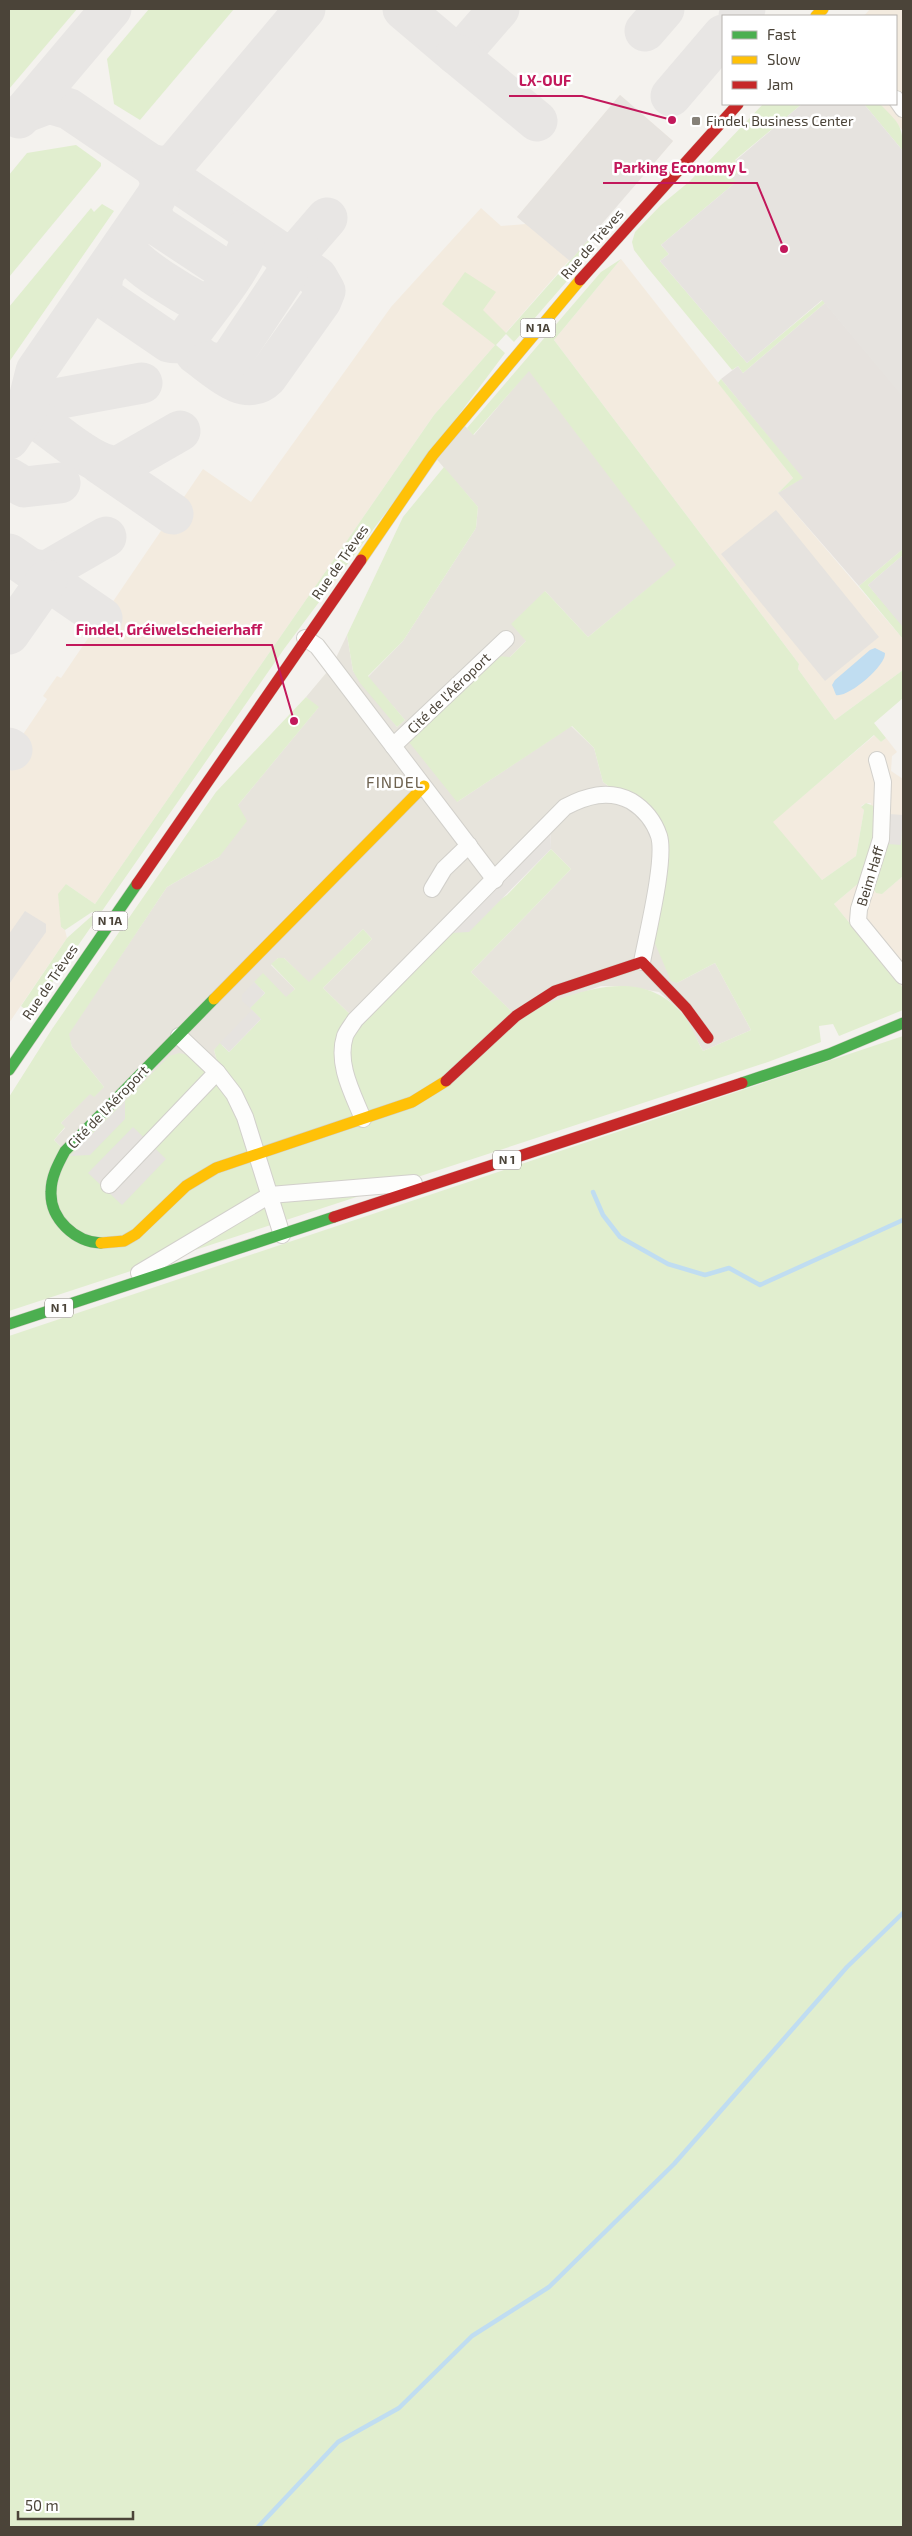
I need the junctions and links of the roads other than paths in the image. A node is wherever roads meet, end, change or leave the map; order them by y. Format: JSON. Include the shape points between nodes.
{"nodes":[{"id":1,"x":737,"y":105,"type":"edge"},
{"id":2,"x":305,"y":638,"type":"junction"},
{"id":3,"x":506,"y":639,"type":"dead end"},
{"id":4,"x":393,"y":746,"type":"junction"},
{"id":5,"x":877,"y":760,"type":"dead end"},
{"id":6,"x":424,"y":786,"type":"junction"},
{"id":7,"x":469,"y":845,"type":"junction"},
{"id":8,"x":495,"y":880,"type":"junction"},
{"id":9,"x":432,"y":889,"type":"dead end"},
{"id":10,"x":642,"y":962,"type":"junction"},
{"id":11,"x":903,"y":976,"type":"edge"},
{"id":12,"x":903,"y":1023,"type":"edge"},
{"id":13,"x":179,"y":1036,"type":"junction"},
{"id":14,"x":708,"y":1038,"type":"dead end"},
{"id":15,"x":9,"y":1070,"type":"edge"},
{"id":16,"x":217,"y":1072,"type":"junction"},
{"id":17,"x":363,"y":1119,"type":"junction"},
{"id":18,"x":257,"y":1154,"type":"junction"},
{"id":19,"x":447,"y":1180,"type":"junction"},
{"id":20,"x":109,"y":1185,"type":"dead end"},
{"id":21,"x":270,"y":1195,"type":"junction"},
{"id":22,"x":282,"y":1234,"type":"junction"},
{"id":23,"x":109,"y":1291,"type":"junction"},
{"id":24,"x":9,"y":1324,"type":"edge"}],
"edges":[{"from":1,"to":2,"type":"main road","name":"Rue de Trèves","number":"N 1A","via":[[646,204],[433,455]]},
{"from":2,"to":4,"type":"street","via":[[317,646]]},
{"from":2,"to":15,"type":"main road","name":"Rue de Trèves","number":"N 1A"},
{"from":3,"to":4,"type":"street","name":"Cité de l'Aéroport"},
{"from":4,"to":6,"type":"street"},
{"from":5,"to":11,"type":"street","name":"Beim Haff","via":[[883,782],[881,839],[858,921]]},
{"from":6,"to":7,"type":"street"},
{"from":6,"to":13,"type":"main road","name":"Cité de l'Aéroport"},
{"from":7,"to":8,"type":"street"},
{"from":7,"to":9,"type":"street","via":[[444,869]]},
{"from":8,"to":10,"type":"street","via":[[566,807],[583,797],[602,794],[624,798],[639,806],[652,820],[659,838],[661,857]]},
{"from":8,"to":17,"type":"street","via":[[355,1020],[345,1036],[346,1077]]},
{"from":10,"to":14,"type":"main road","via":[[686,1008]]},
{"from":10,"to":17,"type":"main road","name":"Cité de l'Aéroport","via":[[556,991],[516,1016],[447,1081],[412,1102]]},
{"from":12,"to":19,"type":"main road","number":"N 1","via":[[829,1054]]},
{"from":13,"to":16,"type":"street"},
{"from":13,"to":18,"type":"main road","name":"Cité de l'Aéroport","via":[[65,1151],[54,1170],[50,1190],[54,1211],[67,1229],[85,1241],[106,1245],[127,1240],[144,1228],[186,1185],[216,1168]]},
{"from":16,"to":18,"type":"street","via":[[234,1094]]},
{"from":16,"to":20,"type":"street"},
{"from":17,"to":18,"type":"main road","name":"Cité de l'Aéroport"},
{"from":18,"to":21,"type":"street"},
{"from":19,"to":21,"type":"street"},
{"from":19,"to":22,"type":"main road","number":"N 1"},
{"from":21,"to":22,"type":"street"},
{"from":21,"to":23,"type":"street"},
{"from":22,"to":23,"type":"main road","number":"N 1"},
{"from":23,"to":24,"type":"main road","number":"N 1"}]}
